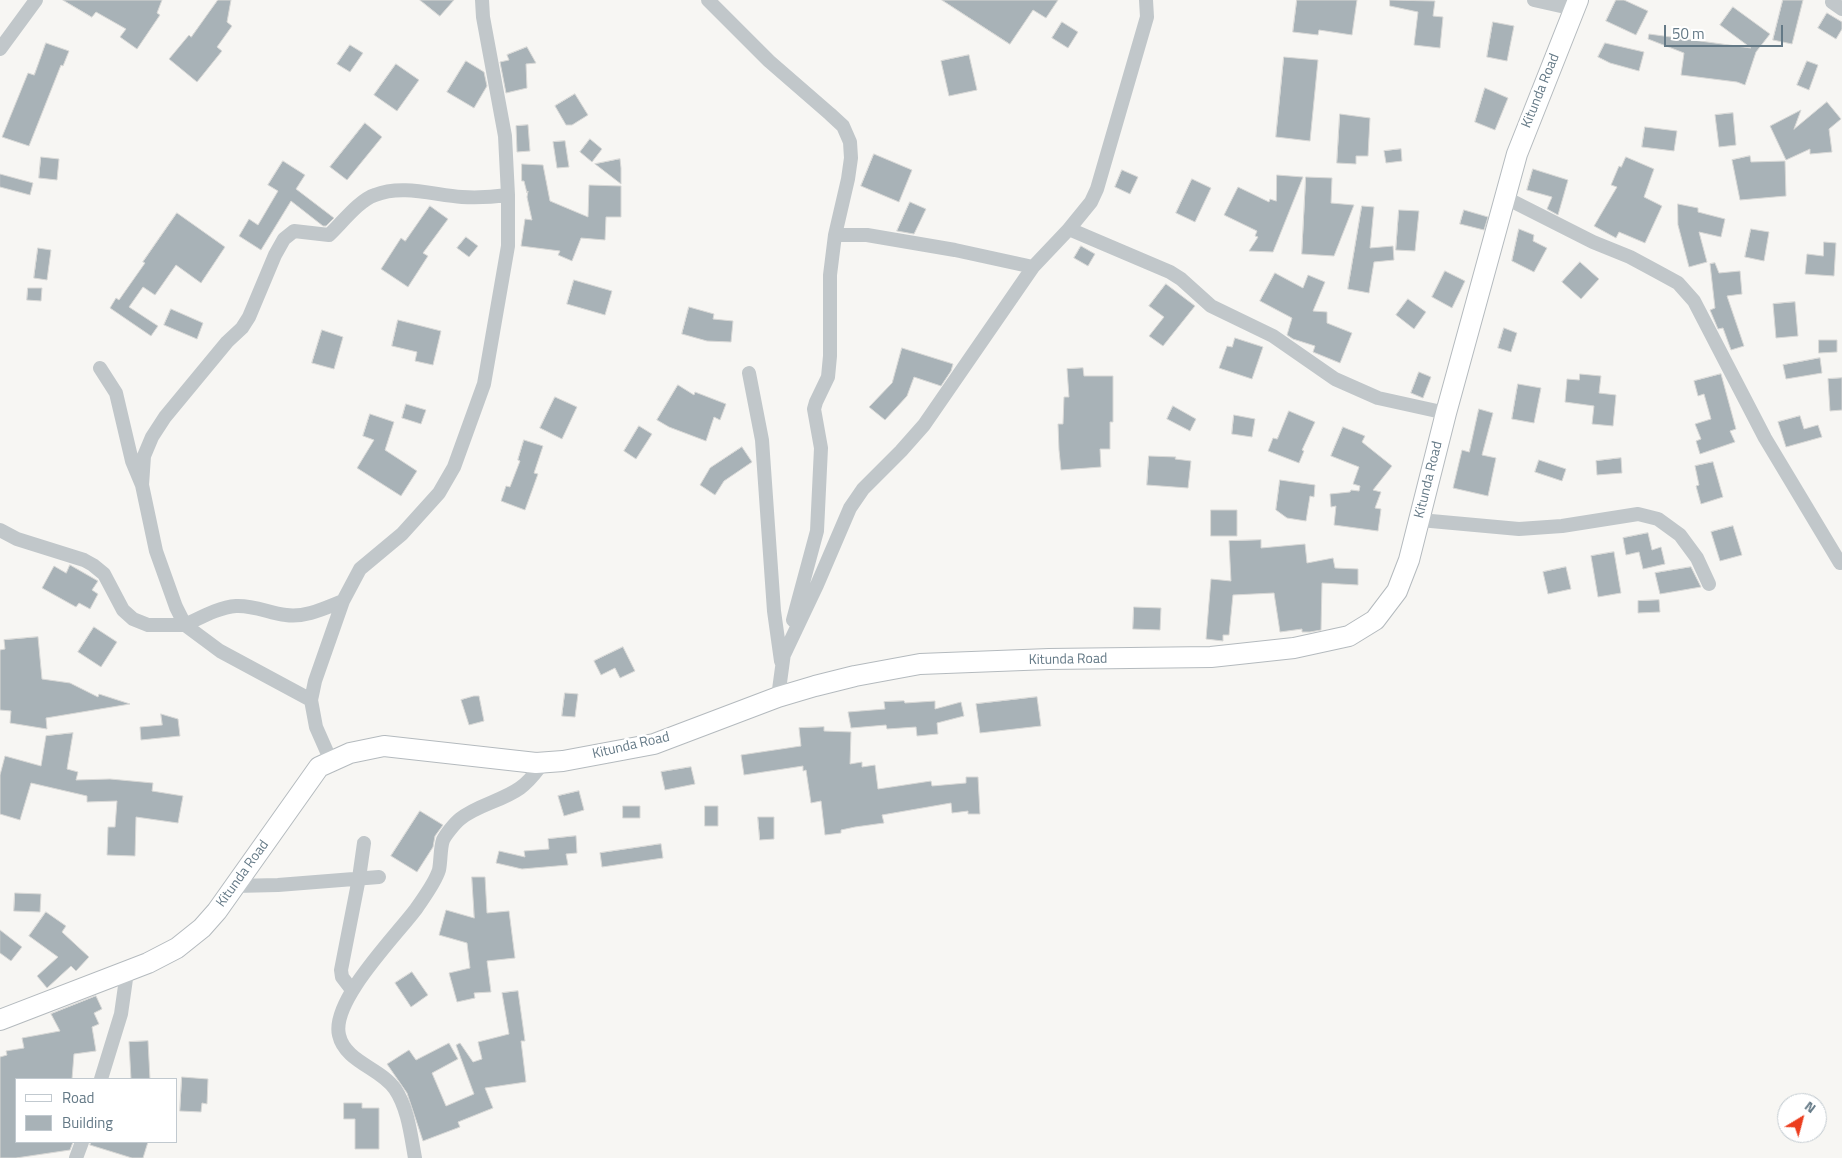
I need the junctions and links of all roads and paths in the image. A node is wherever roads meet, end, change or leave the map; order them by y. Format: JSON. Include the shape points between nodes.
{"nodes":[{"id":1,"x":36,"y":0,"type":"edge"},
{"id":2,"x":482,"y":0,"type":"edge"},
{"id":3,"x":708,"y":0,"type":"edge"},
{"id":4,"x":1146,"y":0,"type":"edge"},
{"id":5,"x":1534,"y":0,"type":"edge"},
{"id":6,"x":1576,"y":4,"type":"edge"},
{"id":7,"x":0,"y":49,"type":"edge"},
{"id":8,"x":508,"y":195,"type":"junction"},
{"id":9,"x":1506,"y":198,"type":"junction"},
{"id":10,"x":1069,"y":229,"type":"junction"},
{"id":11,"x":835,"y":235,"type":"junction"},
{"id":12,"x":1033,"y":267,"type":"junction"},
{"id":13,"x":100,"y":368,"type":"dead end"},
{"id":14,"x":749,"y":373,"type":"dead end"},
{"id":15,"x":1446,"y":413,"type":"junction"},
{"id":16,"x":142,"y":485,"type":"junction"},
{"id":17,"x":1420,"y":520,"type":"junction"},
{"id":18,"x":0,"y":530,"type":"edge"},
{"id":19,"x":1840,"y":563,"type":"dead end"},
{"id":20,"x":1709,"y":584,"type":"dead end"},
{"id":21,"x":343,"y":601,"type":"junction"},
{"id":22,"x":184,"y":625,"type":"junction"},
{"id":23,"x":781,"y":660,"type":"junction"},
{"id":24,"x":778,"y":697,"type":"junction"},
{"id":25,"x":311,"y":700,"type":"junction"},
{"id":26,"x":331,"y":761,"type":"junction"},
{"id":27,"x":543,"y":763,"type":"junction"},
{"id":28,"x":364,"y":843,"type":"dead end"},
{"id":29,"x":379,"y":877,"type":"dead end"},
{"id":30,"x":359,"y":878,"type":"junction"},
{"id":31,"x":235,"y":886,"type":"junction"},
{"id":32,"x":127,"y":972,"type":"junction"},
{"id":33,"x":352,"y":990,"type":"junction"},
{"id":34,"x":0,"y":1020,"type":"edge"},
{"id":35,"x":101,"y":1078,"type":"edge"},
{"id":36,"x":82,"y":1143,"type":"edge"},
{"id":37,"x":76,"y":1158,"type":"edge"},
{"id":38,"x":415,"y":1158,"type":"edge"}],
"edges":[{"from":1,"to":7,"type":"street"},
{"from":2,"to":8,"type":"street","via":[[505,136]]},
{"from":3,"to":11,"type":"street","via":[[843,126],[850,142],[850,158]]},
{"from":4,"to":10,"type":"street","via":[[1147,17],[1097,189],[1091,202]]},
{"from":5,"to":6,"type":"street"},
{"from":6,"to":9,"type":"street","name":"Kitunda Road","via":[[1517,154]]},
{"from":8,"to":16,"type":"street","via":[[462,197],[403,190],[374,195],[329,235],[294,231],[284,239],[275,255],[249,317],[152,437],[144,456]]},
{"from":8,"to":21,"type":"street","via":[[508,246],[484,384],[454,467],[439,493],[402,534],[360,569]]},
{"from":9,"to":15,"type":"street","name":"Kitunda Road"},
{"from":9,"to":19,"type":"street","via":[[1678,283],[1694,301],[1765,438]]},
{"from":10,"to":12,"type":"street"},
{"from":10,"to":15,"type":"street","via":[[1170,272],[1211,306],[1273,336],[1335,379],[1378,398]]},
{"from":11,"to":12,"type":"street","via":[[867,235]]},
{"from":11,"to":23,"type":"street","via":[[830,276],[828,377],[814,409],[821,448],[817,531]]},
{"from":12,"to":23,"type":"street","via":[[924,426],[863,489],[850,508]]},
{"from":13,"to":16,"type":"street","via":[[116,393],[132,461]]},
{"from":14,"to":23,"type":"street","via":[[762,440],[774,611]]},
{"from":15,"to":17,"type":"street","name":"Kitunda Road"},
{"from":16,"to":22,"type":"street","via":[[156,551]]},
{"from":17,"to":20,"type":"street","via":[[1519,529],[1645,515],[1658,518],[1680,535],[1697,558]]},
{"from":17,"to":24,"type":"street","name":"Kitunda Road","via":[[1397,591],[1375,620],[1349,636],[1294,648],[1210,657],[920,664],[855,676]]},
{"from":18,"to":22,"type":"street","via":[[16,539],[93,565],[104,574],[123,610],[133,618],[148,625]]},
{"from":21,"to":22,"type":"street","via":[[297,616],[235,606]]},
{"from":21,"to":25,"type":"street"},
{"from":22,"to":25,"type":"street","via":[[220,650]]},
{"from":23,"to":24,"type":"street"},
{"from":24,"to":27,"type":"street","name":"Kitunda Road","via":[[654,744]]},
{"from":25,"to":26,"type":"street","via":[[316,727]]},
{"from":26,"to":27,"type":"street","name":"Kitunda Road","via":[[350,753],[384,746]]},
{"from":26,"to":31,"type":"street","name":"Kitunda Road","via":[[319,767]]},
{"from":27,"to":33,"type":"street","via":[[520,788],[460,819],[444,840],[438,871],[421,901]]},
{"from":28,"to":30,"type":"street"},
{"from":29,"to":30,"type":"street"},
{"from":30,"to":31,"type":"street"},
{"from":30,"to":33,"type":"street","via":[[341,970]]},
{"from":31,"to":32,"type":"street","name":"Kitunda Road","via":[[202,928],[177,948]]},
{"from":32,"to":34,"type":"street","name":"Kitunda Road"},
{"from":32,"to":35,"type":"street","via":[[121,1014]]},
{"from":33,"to":38,"type":"street","via":[[339,1020],[342,1045],[394,1088],[401,1101]]},
{"from":36,"to":37,"type":"street"}]}
